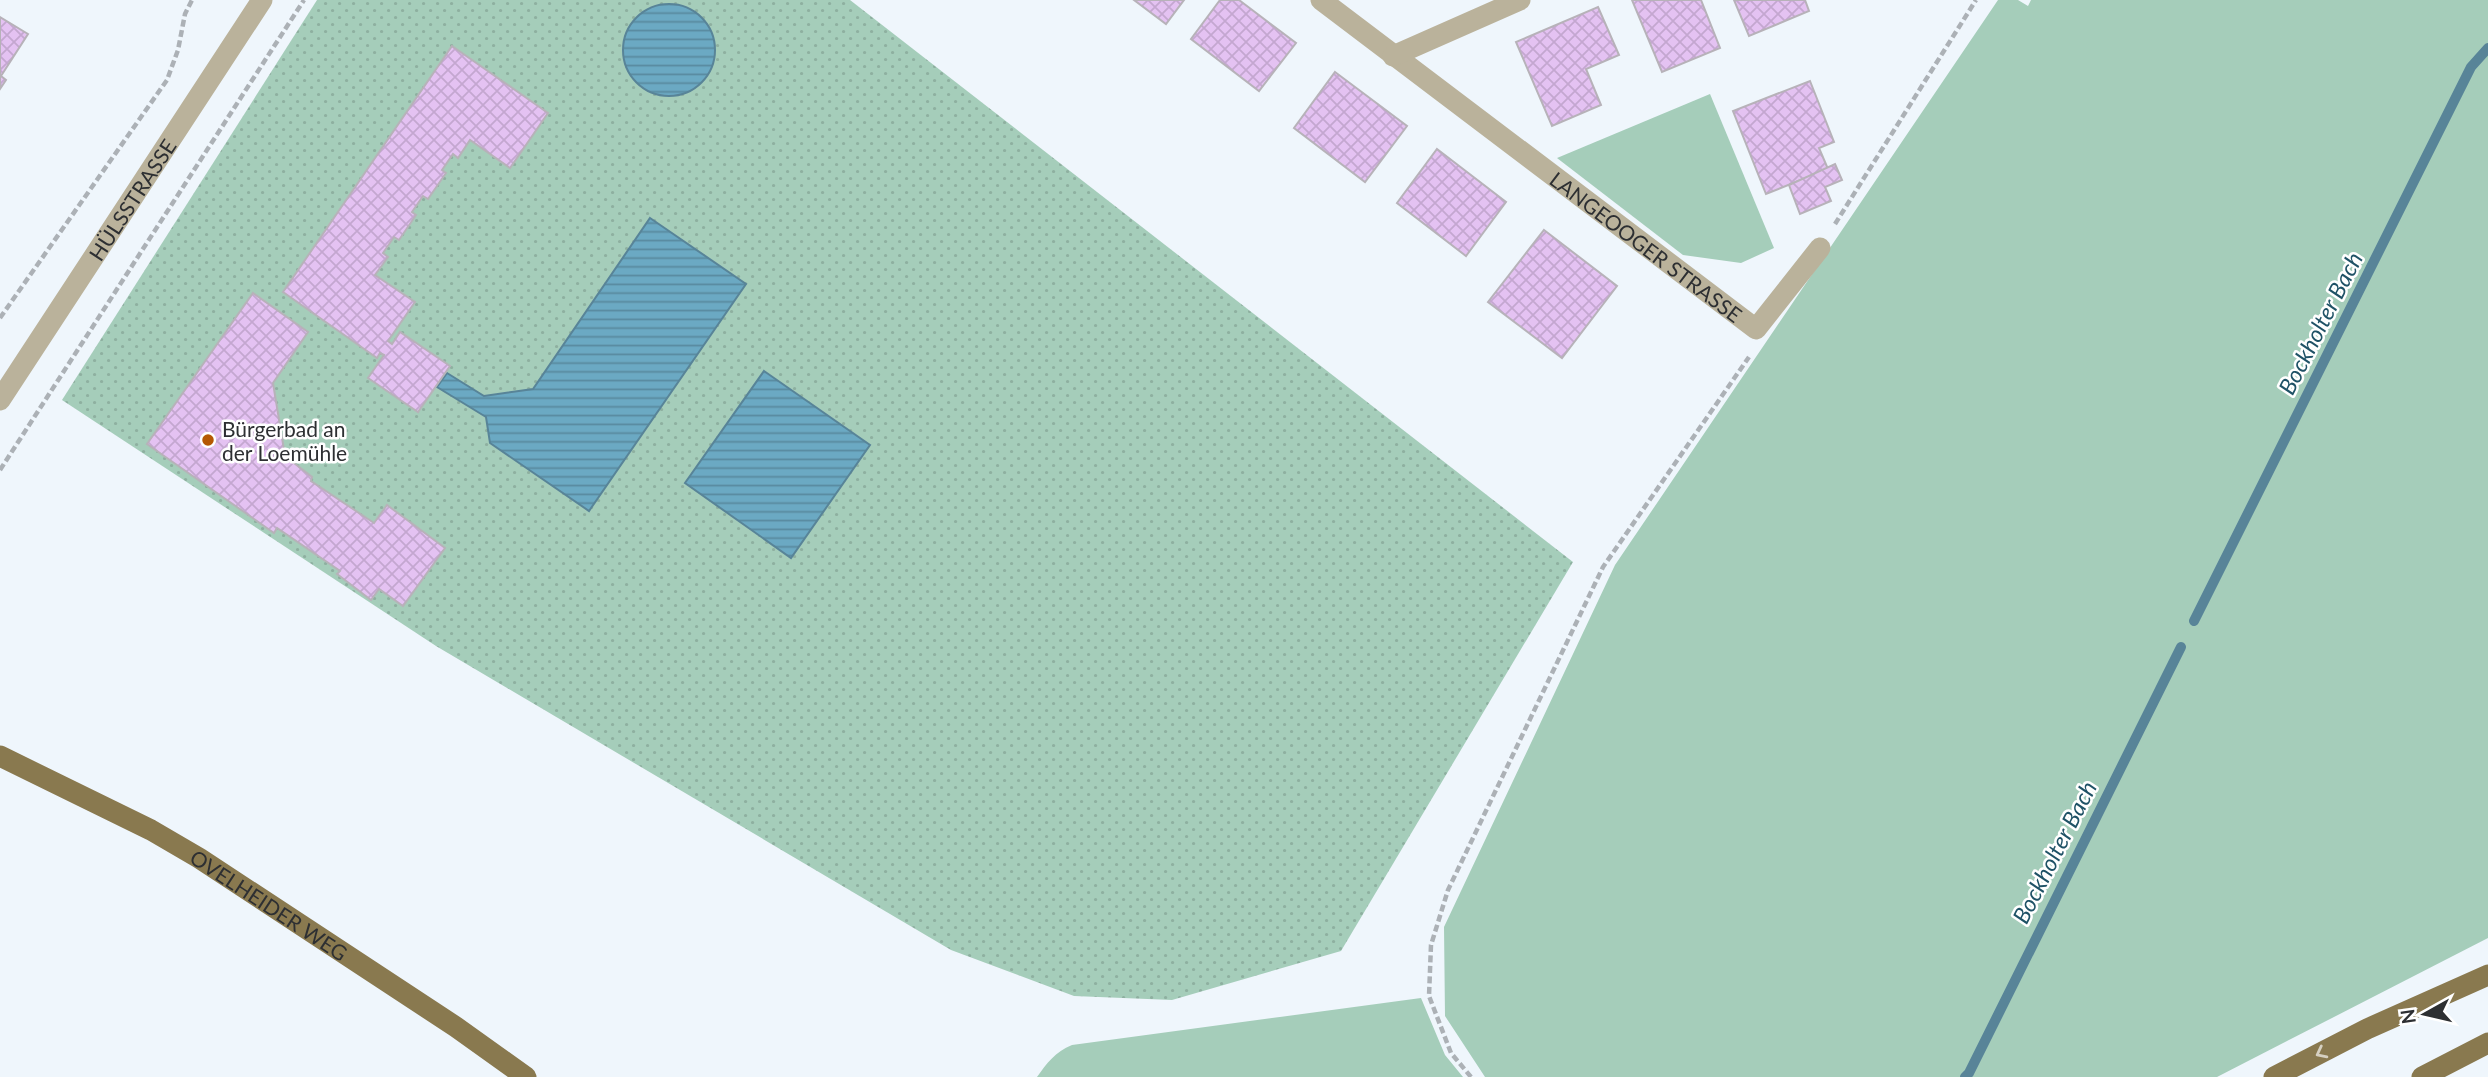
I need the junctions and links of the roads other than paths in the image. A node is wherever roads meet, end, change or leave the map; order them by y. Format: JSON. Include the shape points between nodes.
{"nodes":[{"id":1,"x":262,"y":0,"type":"edge"},
{"id":2,"x":1321,"y":0,"type":"edge"},
{"id":3,"x":1520,"y":0,"type":"edge"},
{"id":4,"x":1393,"y":56,"type":"junction"},
{"id":5,"x":1820,"y":248,"type":"road end"},
{"id":6,"x":0,"y":400,"type":"edge"},
{"id":7,"x":0,"y":756,"type":"edge"},
{"id":8,"x":2488,"y":975,"type":"edge"},
{"id":9,"x":2488,"y":1043,"type":"edge"},
{"id":10,"x":526,"y":1077,"type":"edge"},
{"id":11,"x":2274,"y":1077,"type":"edge"},
{"id":12,"x":2422,"y":1077,"type":"edge"}],
"edges":[{"from":1,"to":6,"type":"street","name":"HÜLSSTRASSE"},
{"from":2,"to":4,"type":"street","name":"LANGEOOGER STRASSE"},
{"from":3,"to":4,"type":"street"},
{"from":4,"to":5,"type":"street","name":"LANGEOOGER STRASSE","via":[[1756,329]]},
{"from":7,"to":10,"type":"main road","name":"OVELHEIDER WEG","via":[[199,858]]},
{"from":8,"to":11,"type":"main road","one_way":true},
{"from":9,"to":12,"type":"main road"}]}
